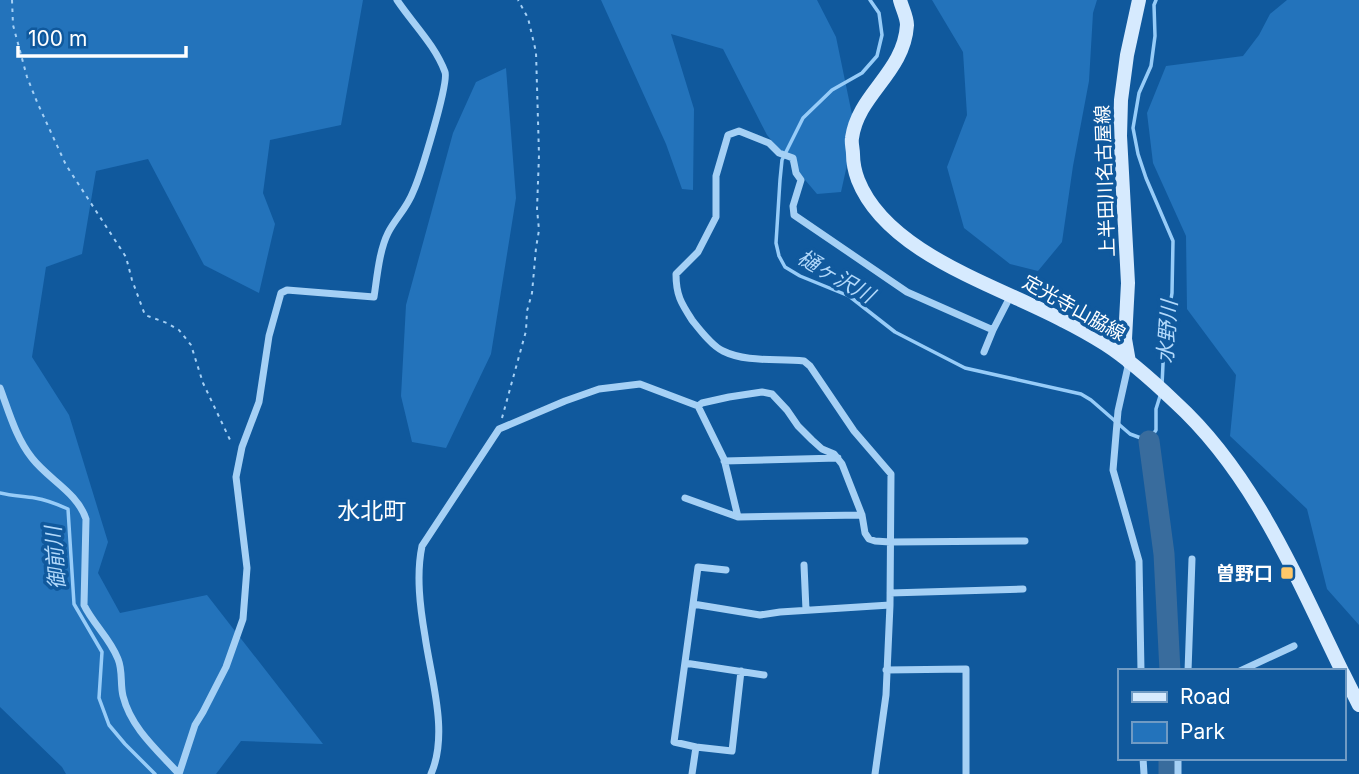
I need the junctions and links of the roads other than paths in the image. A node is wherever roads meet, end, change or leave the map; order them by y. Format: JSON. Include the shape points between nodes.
{"nodes":[{"id":1,"x":397,"y":0,"type":"edge"},
{"id":2,"x":900,"y":0,"type":"edge"},
{"id":3,"x":1139,"y":0,"type":"edge"},
{"id":4,"x":1011,"y":295,"type":"junction"},
{"id":5,"x":993,"y":330,"type":"junction"},
{"id":6,"x":984,"y":352,"type":"dead end"},
{"id":7,"x":1129,"y":362,"type":"junction"},
{"id":8,"x":0,"y":388,"type":"edge"},
{"id":9,"x":698,"y":406,"type":"junction"},
{"id":10,"x":838,"y":458,"type":"junction"},
{"id":11,"x":724,"y":461,"type":"junction"},
{"id":12,"x":685,"y":498,"type":"dead end"},
{"id":13,"x":862,"y":515,"type":"junction"},
{"id":14,"x":738,"y":517,"type":"junction"},
{"id":15,"x":891,"y":541,"type":"junction"},
{"id":16,"x":1026,"y":541,"type":"dead end"},
{"id":17,"x":1192,"y":559,"type":"dead end"},
{"id":18,"x":804,"y":565,"type":"dead end"},
{"id":19,"x":726,"y":570,"type":"dead end"},
{"id":20,"x":1023,"y":589,"type":"dead end"},
{"id":21,"x":890,"y":593,"type":"junction"},
{"id":22,"x":693,"y":604,"type":"junction"},
{"id":23,"x":890,"y":605,"type":"junction"},
{"id":24,"x":806,"y":610,"type":"junction"},
{"id":25,"x":1294,"y":646,"type":"dead end"},
{"id":26,"x":685,"y":663,"type":"junction"},
{"id":27,"x":1142,"y":669,"type":"edge"},
{"id":28,"x":1188,"y":669,"type":"edge"},
{"id":29,"x":1244,"y":669,"type":"edge"},
{"id":30,"x":1342,"y":669,"type":"edge"},
{"id":31,"x":886,"y":670,"type":"junction"},
{"id":32,"x":741,"y":671,"type":"junction"},
{"id":33,"x":764,"y":675,"type":"dead end"},
{"id":34,"x":1345,"y":676,"type":"edge"},
{"id":35,"x":1359,"y":705,"type":"edge"},
{"id":36,"x":696,"y":747,"type":"junction"},
{"id":37,"x":179,"y":774,"type":"edge"},
{"id":38,"x":431,"y":774,"type":"edge"},
{"id":39,"x":692,"y":774,"type":"edge"},
{"id":40,"x":875,"y":774,"type":"edge"},
{"id":41,"x":966,"y":774,"type":"edge"}],
"edges":[{"from":1,"to":37,"type":"street","via":[[427,39],[446,75],[439,107],[414,191],[387,234],[374,297],[281,293],[258,402],[236,477],[247,568],[243,619],[226,667],[195,725]]},
{"from":2,"to":4,"type":"main road","name":"定光寺山脇線","via":[[907,23],[902,51],[872,93],[852,139],[858,180],[880,215],[903,237],[933,258]]},
{"from":3,"to":7,"type":"main road","name":"上半田川名古屋線","via":[[1127,55],[1119,136]]},
{"from":4,"to":5,"type":"street"},
{"from":4,"to":7,"type":"main road","name":"定光寺山脇線"},
{"from":5,"to":6,"type":"street"},
{"from":5,"to":15,"type":"street","via":[[907,292],[794,215],[802,180],[793,158],[739,131],[728,135],[716,176],[716,218],[698,252],[676,275],[676,290],[694,322],[721,351],[753,359],[804,361],[810,366],[891,474]]},
{"from":7,"to":27,"type":"street","via":[[1118,411],[1113,470],[1139,561]]},
{"from":7,"to":30,"type":"main road","name":"定光寺山脇線","via":[[1177,403],[1227,461],[1284,552]]},
{"from":8,"to":37,"type":"street","via":[[30,456],[82,506],[86,519],[84,605],[119,660],[122,695],[136,728]]},
{"from":9,"to":10,"type":"street","via":[[729,397],[772,394],[812,440]]},
{"from":9,"to":11,"type":"street"},
{"from":9,"to":38,"type":"street","via":[[640,384],[599,389],[499,429],[422,545],[418,565],[439,731]]},
{"from":10,"to":11,"type":"street"},
{"from":10,"to":13,"type":"street"},
{"from":11,"to":14,"type":"street"},
{"from":12,"to":14,"type":"street"},
{"from":13,"to":14,"type":"street"},
{"from":13,"to":15,"type":"street","via":[[869,539]]},
{"from":15,"to":16,"type":"street"},
{"from":15,"to":21,"type":"street"},
{"from":17,"to":28,"type":"street"},
{"from":18,"to":24,"type":"street"},
{"from":19,"to":22,"type":"street","via":[[698,566]]},
{"from":20,"to":21,"type":"street"},
{"from":21,"to":23,"type":"street"},
{"from":22,"to":24,"type":"street","via":[[760,615]]},
{"from":22,"to":26,"type":"street"},
{"from":23,"to":24,"type":"street"},
{"from":23,"to":31,"type":"street"},
{"from":25,"to":29,"type":"street"},
{"from":26,"to":32,"type":"street"},
{"from":26,"to":36,"type":"street","via":[[674,742]]},
{"from":31,"to":40,"type":"street"},
{"from":31,"to":41,"type":"street","via":[[966,668]]},
{"from":32,"to":33,"type":"street"},
{"from":32,"to":36,"type":"street","via":[[732,751]]},
{"from":34,"to":35,"type":"main road","name":"定光寺山脇線"},
{"from":36,"to":39,"type":"street"}]}
